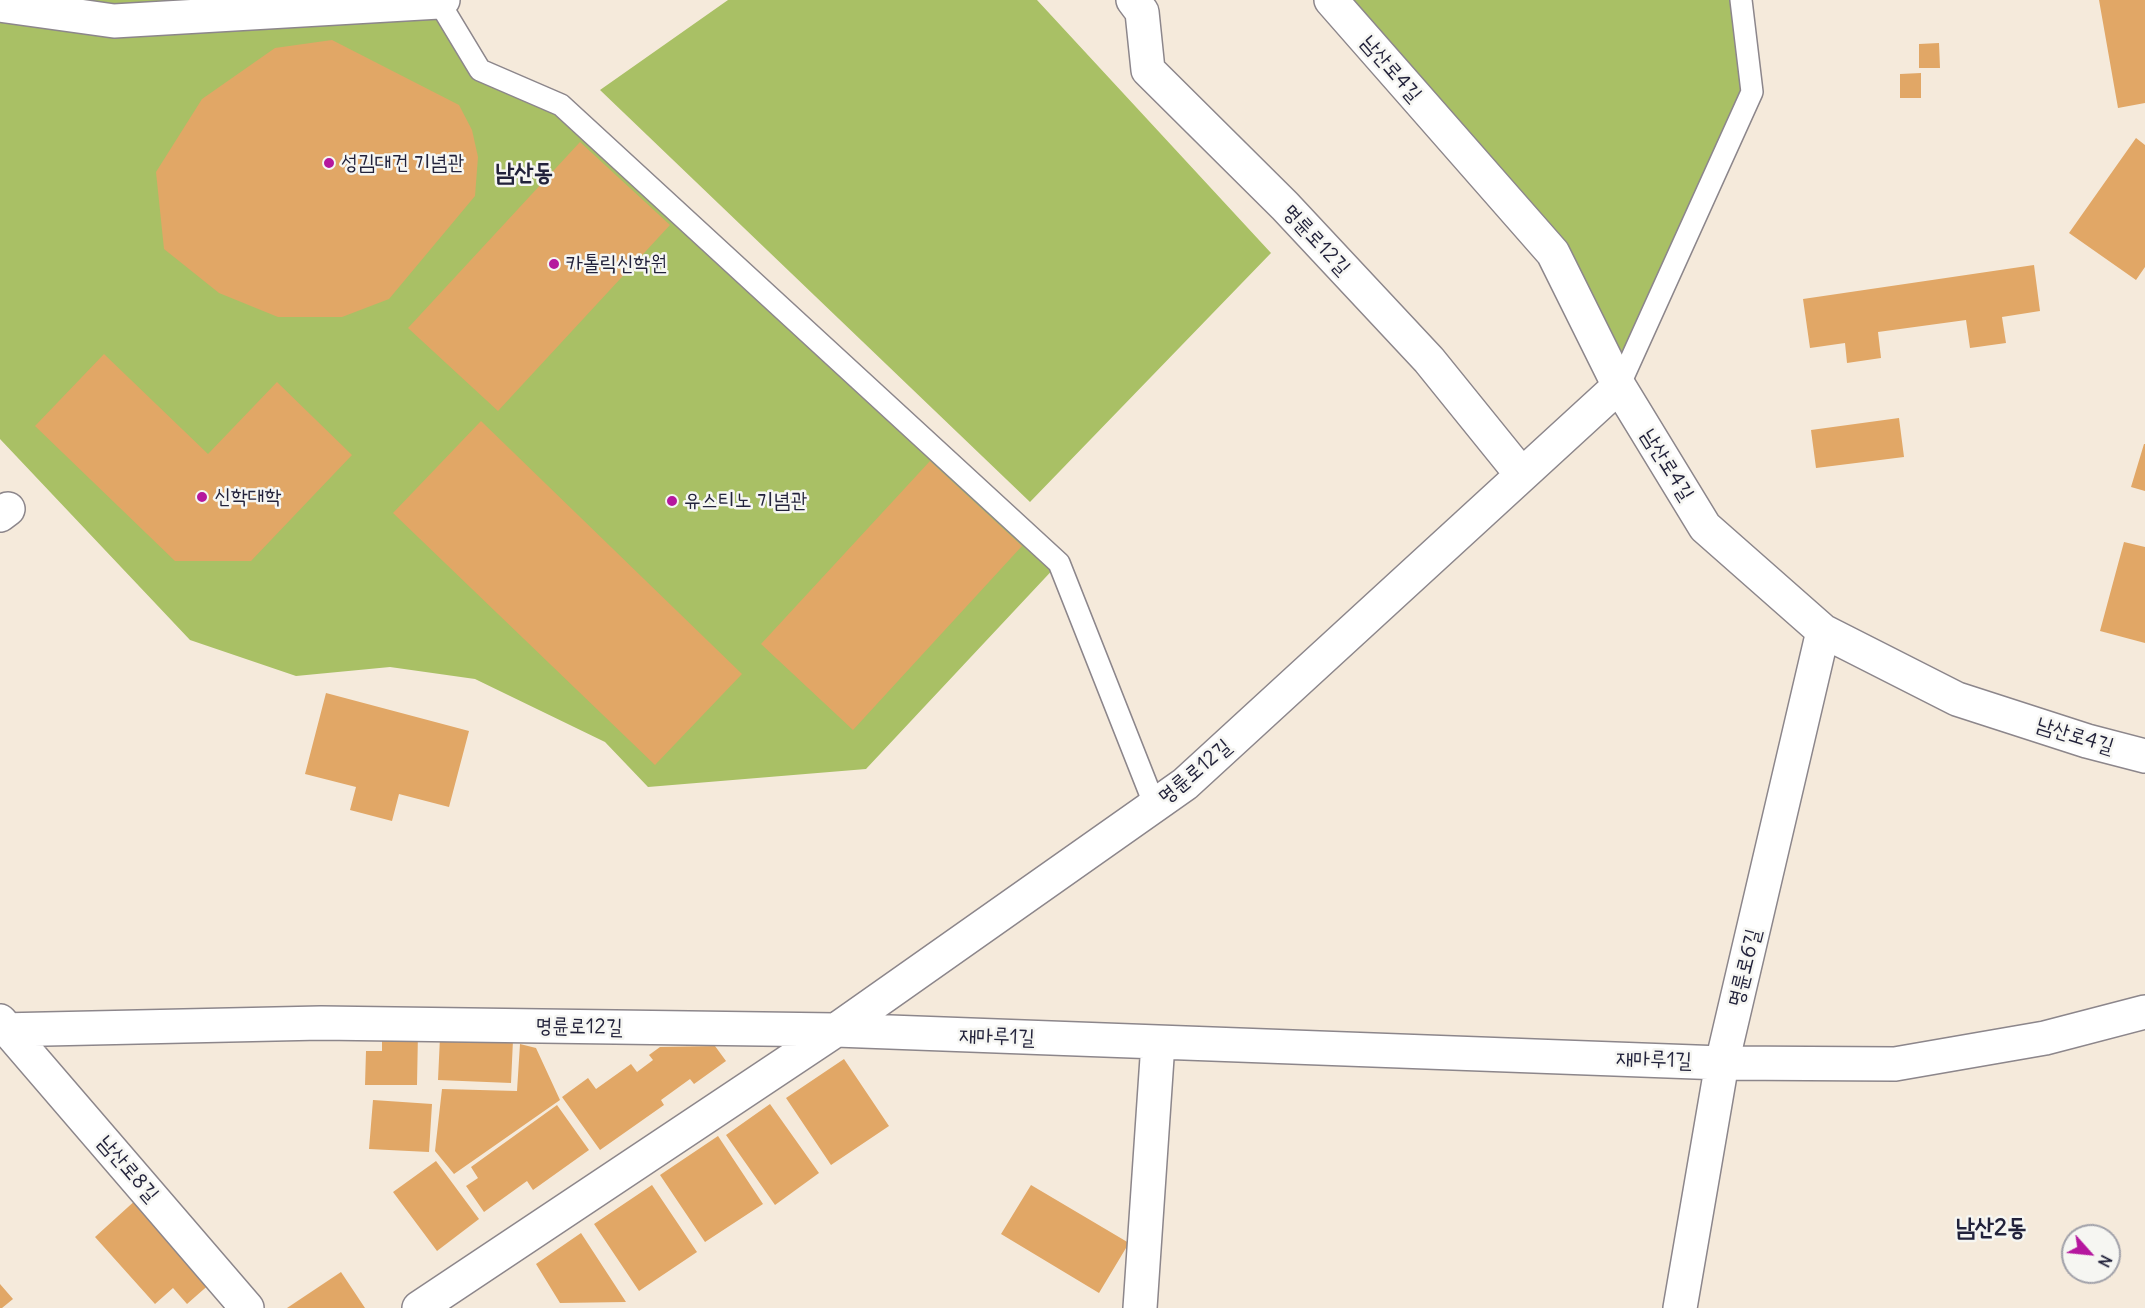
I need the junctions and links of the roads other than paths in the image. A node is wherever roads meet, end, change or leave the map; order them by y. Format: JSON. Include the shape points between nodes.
{"nodes":[{"id":1,"x":1133,"y":0,"type":"edge"},
{"id":2,"x":1330,"y":0,"type":"edge"},
{"id":3,"x":1741,"y":0,"type":"edge"},
{"id":4,"x":441,"y":1,"type":"edge"},
{"id":5,"x":0,"y":5,"type":"edge"},
{"id":6,"x":1619,"y":386,"type":"junction"},
{"id":7,"x":1522,"y":475,"type":"junction"},
{"id":8,"x":1823,"y":631,"type":"junction"},
{"id":9,"x":2145,"y":756,"type":"edge"},
{"id":10,"x":1155,"y":806,"type":"junction"},
{"id":11,"x":2145,"y":1012,"type":"edge"},
{"id":12,"x":321,"y":1023,"type":"joint"},
{"id":13,"x":3,"y":1028,"type":"edge"},
{"id":14,"x":836,"y":1030,"type":"junction"},
{"id":15,"x":1158,"y":1042,"type":"junction"},
{"id":16,"x":1722,"y":1063,"type":"junction"},
{"id":17,"x":247,"y":1308,"type":"edge"},
{"id":18,"x":419,"y":1308,"type":"edge"},
{"id":19,"x":1140,"y":1308,"type":"edge"},
{"id":20,"x":1680,"y":1308,"type":"edge"}],
"edges":[{"from":1,"to":7,"type":"street","name":"명륜로12길","via":[[1143,12],[1148,69],[1285,206],[1429,360]]},
{"from":2,"to":6,"type":"street","name":"남산로4길","via":[[1553,253]]},
{"from":3,"to":6,"type":"lane","via":[[1752,92]]},
{"from":4,"to":5,"type":"street","via":[[114,21]]},
{"from":4,"to":10,"type":"lane","via":[[480,70],[561,105],[1059,563]]},
{"from":6,"to":7,"type":"street","name":"명륜로12길"},
{"from":6,"to":8,"type":"street","name":"남산로4길","via":[[1705,527]]},
{"from":7,"to":10,"type":"street","name":"명륜로12길","via":[[1185,784]]},
{"from":8,"to":9,"type":"street","name":"남산로4길","via":[[1957,699]]},
{"from":8,"to":16,"type":"street","name":"명륜로6길"},
{"from":10,"to":14,"type":"street","name":"명륜로12길"},
{"from":11,"to":16,"type":"street","name":"재마루1길","via":[[2045,1038],[1895,1064]]},
{"from":12,"to":13,"type":"street","name":"남산로8길"},
{"from":12,"to":14,"type":"street","name":"명륜로12길"},
{"from":13,"to":17,"type":"street","name":"남산로8길"},
{"from":14,"to":15,"type":"street","name":"재마루1길"},
{"from":14,"to":18,"type":"street","name":"명륜로12길"},
{"from":15,"to":16,"type":"street","name":"재마루1길"},
{"from":15,"to":19,"type":"street"},
{"from":16,"to":20,"type":"street","name":"명륜로6길"}]}
